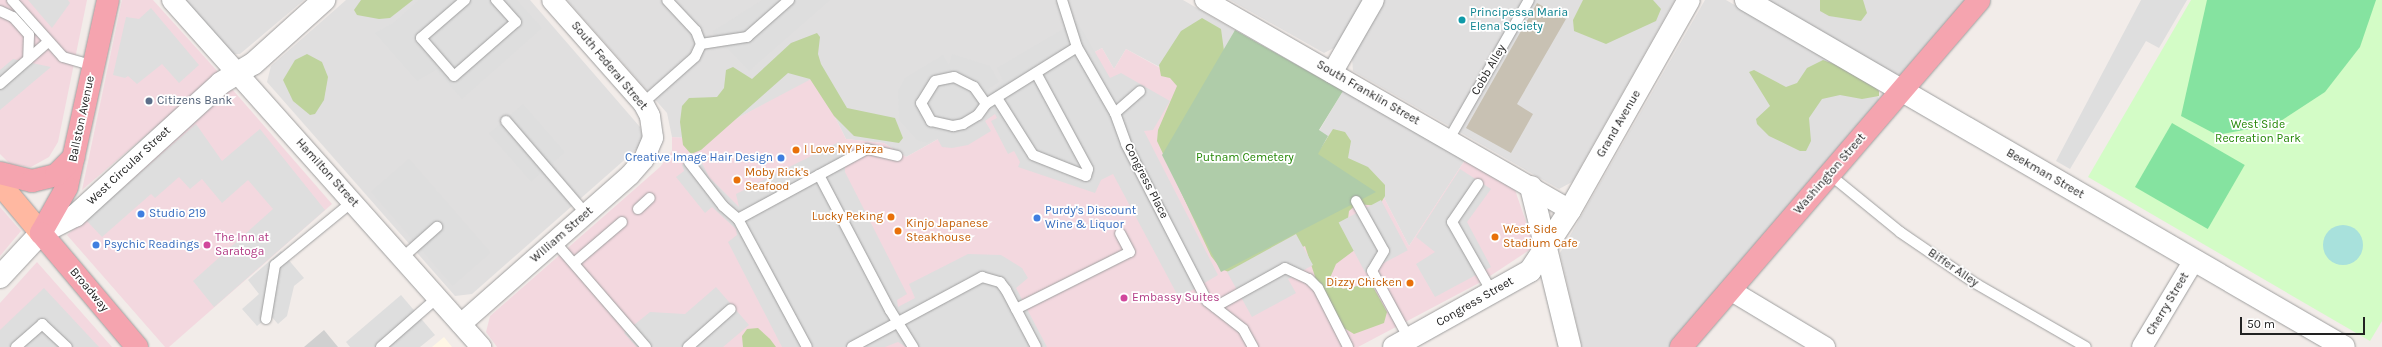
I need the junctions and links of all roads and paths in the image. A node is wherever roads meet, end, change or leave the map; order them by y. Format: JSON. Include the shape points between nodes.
{"nodes":[{"id":1,"x":12,"y":0,"type":"edge"},
{"id":2,"x":108,"y":0,"type":"edge"},
{"id":3,"x":172,"y":0,"type":"edge"},
{"id":4,"x":324,"y":0,"type":"edge"},
{"id":5,"x":465,"y":0,"type":"edge"},
{"id":6,"x":496,"y":0,"type":"edge"},
{"id":7,"x":552,"y":0,"type":"edge"},
{"id":8,"x":667,"y":0,"type":"edge"},
{"id":9,"x":789,"y":0,"type":"edge"},
{"id":10,"x":1062,"y":0,"type":"edge"},
{"id":11,"x":1374,"y":0,"type":"edge"},
{"id":12,"x":1529,"y":0,"type":"edge"},
{"id":13,"x":1689,"y":0,"type":"edge"},
{"id":14,"x":1746,"y":0,"type":"edge"},
{"id":15,"x":1979,"y":0,"type":"edge"},
{"id":16,"x":1215,"y":2,"type":"edge"},
{"id":17,"x":0,"y":11,"type":"edge"},
{"id":18,"x":48,"y":42,"type":"junction"},
{"id":19,"x":702,"y":44,"type":"junction"},
{"id":20,"x":1077,"y":47,"type":"junction"},
{"id":21,"x":28,"y":59,"type":"junction"},
{"id":22,"x":94,"y":66,"type":"junction"},
{"id":23,"x":1036,"y":73,"type":"junction"},
{"id":24,"x":1332,"y":73,"type":"junction"},
{"id":25,"x":236,"y":74,"type":"junction"},
{"id":26,"x":0,"y":84,"type":"edge"},
{"id":27,"x":1140,"y":91,"type":"dead end"},
{"id":28,"x":1901,"y":91,"type":"junction"},
{"id":29,"x":997,"y":98,"type":"junction"},
{"id":30,"x":643,"y":104,"type":"junction"},
{"id":31,"x":986,"y":104,"type":"junction"},
{"id":32,"x":1115,"y":112,"type":"junction"},
{"id":33,"x":506,"y":121,"type":"dead end"},
{"id":34,"x":653,"y":138,"type":"joint"},
{"id":35,"x":1448,"y":140,"type":"junction"},
{"id":36,"x":897,"y":156,"type":"dead end"},
{"id":37,"x":74,"y":157,"type":"junction"},
{"id":38,"x":688,"y":162,"type":"dead end"},
{"id":39,"x":1829,"y":174,"type":"junction"},
{"id":40,"x":819,"y":175,"type":"junction"},
{"id":41,"x":1478,"y":184,"type":"dead end"},
{"id":42,"x":2,"y":187,"type":"edge"},
{"id":43,"x":1532,"y":187,"type":"junction"},
{"id":44,"x":650,"y":198,"type":"dead end"},
{"id":45,"x":1356,"y":201,"type":"dead end"},
{"id":46,"x":352,"y":202,"type":"junction"},
{"id":47,"x":638,"y":209,"type":"dead end"},
{"id":48,"x":1570,"y":210,"type":"junction"},
{"id":49,"x":586,"y":214,"type":"junction"},
{"id":50,"x":738,"y":219,"type":"junction"},
{"id":51,"x":622,"y":222,"type":"dead end"},
{"id":52,"x":437,"y":227,"type":"dead end"},
{"id":53,"x":41,"y":233,"type":"junction"},
{"id":54,"x":1120,"y":233,"type":"dead end"},
{"id":55,"x":555,"y":242,"type":"junction"},
{"id":56,"x":1547,"y":248,"type":"junction"},
{"id":57,"x":402,"y":258,"type":"junction"},
{"id":58,"x":2194,"y":260,"type":"junction"},
{"id":59,"x":574,"y":263,"type":"junction"},
{"id":60,"x":0,"y":277,"type":"edge"},
{"id":61,"x":1730,"y":290,"type":"junction"},
{"id":62,"x":1492,"y":292,"type":"junction"},
{"id":63,"x":437,"y":298,"type":"junction"},
{"id":64,"x":1215,"y":307,"type":"junction"},
{"id":65,"x":731,"y":309,"type":"dead end"},
{"id":66,"x":1016,"y":309,"type":"junction"},
{"id":67,"x":266,"y":319,"type":"dead end"},
{"id":68,"x":898,"y":322,"type":"junction"},
{"id":69,"x":461,"y":324,"type":"junction"},
{"id":70,"x":1401,"y":343,"type":"edge"},
{"id":71,"x":16,"y":347,"type":"edge"},
{"id":72,"x":66,"y":347,"type":"edge"},
{"id":73,"x":137,"y":347,"type":"edge"},
{"id":74,"x":381,"y":347,"type":"edge"},
{"id":75,"x":481,"y":347,"type":"edge"},
{"id":76,"x":646,"y":347,"type":"edge"},
{"id":77,"x":688,"y":347,"type":"edge"},
{"id":78,"x":807,"y":347,"type":"edge"},
{"id":79,"x":852,"y":347,"type":"edge"},
{"id":80,"x":913,"y":347,"type":"edge"},
{"id":81,"x":1036,"y":347,"type":"edge"},
{"id":82,"x":1253,"y":347,"type":"edge"},
{"id":83,"x":1348,"y":347,"type":"edge"},
{"id":84,"x":1570,"y":347,"type":"edge"},
{"id":85,"x":1681,"y":347,"type":"edge"},
{"id":86,"x":1825,"y":347,"type":"edge"},
{"id":87,"x":2086,"y":347,"type":"edge"},
{"id":88,"x":2142,"y":347,"type":"edge"},
{"id":89,"x":2344,"y":347,"type":"edge"}],
"edges":[{"from":1,"to":18,"type":"lane"},
{"from":2,"to":22,"type":"highway","name":"Ballston Avenue"},
{"from":3,"to":25,"type":"street","name":"Hamilton Street"},
{"from":4,"to":25,"type":"street","name":"West Circular Street"},
{"from":5,"to":6,"type":"lane","via":[[421,38],[454,76],[516,22]]},
{"from":7,"to":30,"type":"street","name":"South Federal Street"},
{"from":8,"to":19,"type":"lane","via":[[696,31]]},
{"from":9,"to":19,"type":"lane","via":[[747,37]]},
{"from":10,"to":20,"type":"lane","name":"Congress Place"},
{"from":11,"to":24,"type":"street"},
{"from":12,"to":35,"type":"lane","name":"Cobb Alley"},
{"from":13,"to":48,"type":"street","name":"Grand Avenue"},
{"from":14,"to":28,"type":"street","name":"Beekman Street"},
{"from":15,"to":28,"type":"highway","name":"Washington Street"},
{"from":16,"to":24,"type":"street","name":"South Franklin Street"},
{"from":17,"to":21,"type":"lane","via":[[13,17],[29,35]]},
{"from":18,"to":21,"type":"lane"},
{"from":18,"to":22,"type":"lane","via":[[64,57]]},
{"from":19,"to":30,"type":"lane","via":[[695,57]]},
{"from":20,"to":23,"type":"lane"},
{"from":20,"to":32,"type":"lane","name":"Congress Place"},
{"from":21,"to":26,"type":"lane"},
{"from":22,"to":37,"type":"highway","name":"Ballston Avenue"},
{"from":23,"to":29,"type":"lane"},
{"from":23,"to":29,"type":"lane","via":[[1088,169],[1086,176],[1029,151]]},
{"from":24,"to":35,"type":"street","name":"South Franklin Street"},
{"from":25,"to":46,"type":"street","name":"Hamilton Street"},
{"from":25,"to":53,"type":"street","name":"West Circular Street","via":[[113,177],[104,191],[75,216]]},
{"from":27,"to":32,"type":"lane"},
{"from":28,"to":39,"type":"highway","name":"Washington Street"},
{"from":28,"to":58,"type":"street","name":"Beekman Street"},
{"from":29,"to":31,"type":"lane"},
{"from":30,"to":34,"type":"street","name":"South Federal Street","via":[[650,116]]},
{"from":31,"to":31,"type":"lane","via":[[971,120],[953,126],[931,121],[921,103],[934,81],[954,77],[974,88]]},
{"from":32,"to":64,"type":"lane","name":"Congress Place","via":[[1129,151],[1207,301]]},
{"from":33,"to":49,"type":"lane"},
{"from":34,"to":49,"type":"street","name":"William Street","via":[[644,159],[630,175]]},
{"from":35,"to":43,"type":"street","name":"South Franklin Street"},
{"from":36,"to":40,"type":"lane","via":[[867,149]]},
{"from":37,"to":42,"type":"highway","via":[[56,175]]},
{"from":37,"to":53,"type":"highway","name":"Ballston Avenue","via":[[67,188]]},
{"from":38,"to":50,"type":"lane","via":[[723,206]]},
{"from":39,"to":61,"type":"highway","name":"Washington Street"},
{"from":39,"to":87,"type":"lane","name":"Biffer Alley","via":[[1900,232],[1973,282]]},
{"from":40,"to":50,"type":"lane"},
{"from":40,"to":68,"type":"lane"},
{"from":41,"to":62,"type":"lane","via":[[1452,222]]},
{"from":42,"to":53,"type":"main road"},
{"from":43,"to":48,"type":"street","name":"South Franklin Street"},
{"from":43,"to":56,"type":"street"},
{"from":44,"to":47,"type":"lane"},
{"from":45,"to":70,"type":"lane","via":[[1384,251],[1372,271]]},
{"from":46,"to":57,"type":"street","name":"Hamilton Street"},
{"from":46,"to":67,"type":"lane","via":[[275,265]]},
{"from":48,"to":56,"type":"street","name":"Grand Avenue"},
{"from":49,"to":55,"type":"street","name":"William Street"},
{"from":50,"to":78,"type":"lane"},
{"from":51,"to":59,"type":"lane"},
{"from":52,"to":57,"type":"lane"},
{"from":53,"to":60,"type":"street"},
{"from":53,"to":73,"type":"highway","name":"Broadway"},
{"from":54,"to":66,"type":"lane","via":[[1130,252]]},
{"from":55,"to":59,"type":"lane"},
{"from":55,"to":69,"type":"street","name":"William Street"},
{"from":56,"to":62,"type":"street","name":"Congress Street","via":[[1530,271]]},
{"from":56,"to":84,"type":"street"},
{"from":57,"to":63,"type":"street","name":"Hamilton Street"},
{"from":58,"to":88,"type":"street","name":"Cherry Street"},
{"from":58,"to":89,"type":"street","name":"Beekman Street"},
{"from":59,"to":76,"type":"lane"},
{"from":61,"to":85,"type":"highway","name":"Washington Street"},
{"from":61,"to":86,"type":"street"},
{"from":62,"to":70,"type":"street","name":"Congress Street"},
{"from":63,"to":69,"type":"street","name":"Hamilton Street"},
{"from":63,"to":74,"type":"lane"},
{"from":64,"to":82,"type":"lane","name":"Congress Place","via":[[1243,329]]},
{"from":64,"to":83,"type":"lane","via":[[1285,268],[1309,279],[1318,288]]},
{"from":65,"to":77,"type":"lane"},
{"from":66,"to":68,"type":"lane","via":[[1000,282],[982,277]]},
{"from":66,"to":81,"type":"lane"},
{"from":68,"to":79,"type":"lane"},
{"from":68,"to":80,"type":"lane"},
{"from":69,"to":75,"type":"street","name":"Hamilton Street"},
{"from":71,"to":72,"type":"lane","via":[[42,324]]}]}
